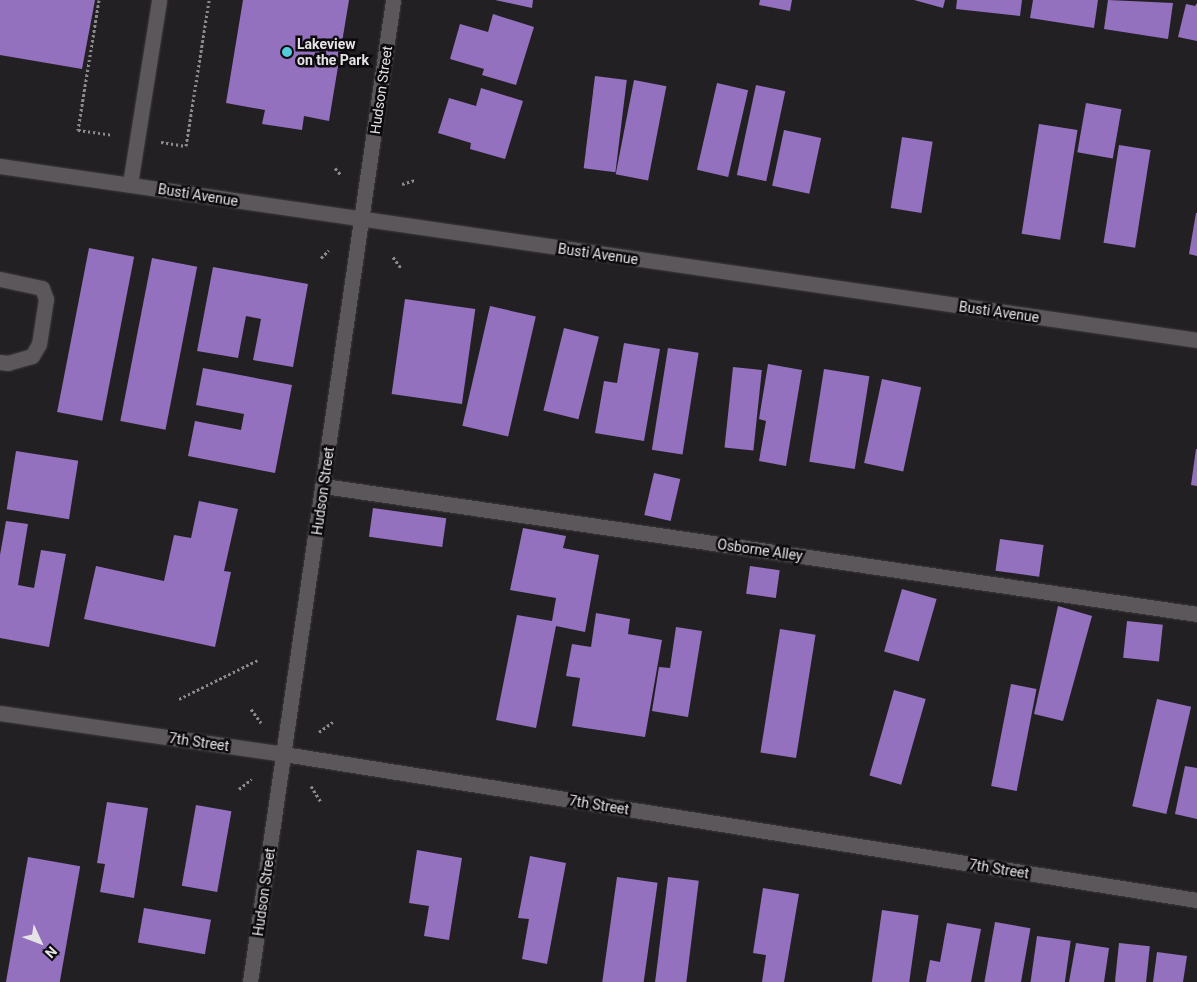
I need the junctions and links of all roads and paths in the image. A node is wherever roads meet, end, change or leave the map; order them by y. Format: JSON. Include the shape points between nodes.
{"nodes":[{"id":1,"x":98,"y":0,"type":"edge"},
{"id":2,"x":159,"y":0,"type":"edge"},
{"id":3,"x":209,"y":0,"type":"edge"},
{"id":4,"x":393,"y":0,"type":"edge"},
{"id":5,"x":117,"y":136,"type":"dead end"},
{"id":6,"x":158,"y":141,"type":"dead end"},
{"id":7,"x":0,"y":166,"type":"edge"},
{"id":8,"x":335,"y":168,"type":"dead end"},
{"id":9,"x":341,"y":175,"type":"dead end"},
{"id":10,"x":415,"y":180,"type":"dead end"},
{"id":11,"x":130,"y":184,"type":"junction"},
{"id":12,"x":402,"y":184,"type":"dead end"},
{"id":13,"x":363,"y":221,"type":"junction"},
{"id":14,"x":329,"y":250,"type":"dead end"},
{"id":15,"x":393,"y":257,"type":"dead end"},
{"id":16,"x":321,"y":258,"type":"dead end"},
{"id":17,"x":401,"y":268,"type":"dead end"},
{"id":18,"x":0,"y":279,"type":"edge"},
{"id":19,"x":1197,"y":340,"type":"edge"},
{"id":20,"x":0,"y":362,"type":"edge"},
{"id":21,"x":324,"y":486,"type":"junction"},
{"id":22,"x":1197,"y":614,"type":"edge"},
{"id":23,"x":258,"y":660,"type":"dead end"},
{"id":24,"x":179,"y":699,"type":"dead end"},
{"id":25,"x":251,"y":709,"type":"dead end"},
{"id":26,"x":0,"y":713,"type":"edge"},
{"id":27,"x":333,"y":722,"type":"dead end"},
{"id":28,"x":261,"y":723,"type":"dead end"},
{"id":29,"x":319,"y":732,"type":"dead end"},
{"id":30,"x":284,"y":754,"type":"junction"},
{"id":31,"x":252,"y":778,"type":"dead end"},
{"id":32,"x":312,"y":786,"type":"dead end"},
{"id":33,"x":239,"y":789,"type":"dead end"},
{"id":34,"x":321,"y":802,"type":"dead end"},
{"id":35,"x":1197,"y":900,"type":"edge"},
{"id":36,"x":250,"y":982,"type":"edge"}],
"edges":[{"from":1,"to":5,"type":"path","via":[[78,130]]},
{"from":2,"to":11,"type":"street"},
{"from":3,"to":6,"type":"path","via":[[186,146]]},
{"from":4,"to":13,"type":"street","name":"Hudson Street"},
{"from":7,"to":11,"type":"street","name":"Busti Avenue"},
{"from":8,"to":9,"type":"path"},
{"from":10,"to":12,"type":"path"},
{"from":11,"to":13,"type":"street","name":"Busti Avenue"},
{"from":13,"to":19,"type":"street","name":"Busti Avenue"},
{"from":13,"to":21,"type":"street","name":"Hudson Street"},
{"from":14,"to":16,"type":"path"},
{"from":15,"to":17,"type":"path"},
{"from":18,"to":20,"type":"street","via":[[42,288],[46,299],[39,344],[32,356]]},
{"from":21,"to":22,"type":"street","name":"Osborne Alley"},
{"from":21,"to":30,"type":"street","name":"Hudson Street"},
{"from":23,"to":24,"type":"path"},
{"from":25,"to":28,"type":"path"},
{"from":26,"to":30,"type":"street","name":"7th Street"},
{"from":27,"to":29,"type":"path"},
{"from":30,"to":35,"type":"street","name":"7th Street"},
{"from":30,"to":36,"type":"street","name":"Hudson Street"},
{"from":31,"to":33,"type":"path"},
{"from":32,"to":34,"type":"path"}]}
